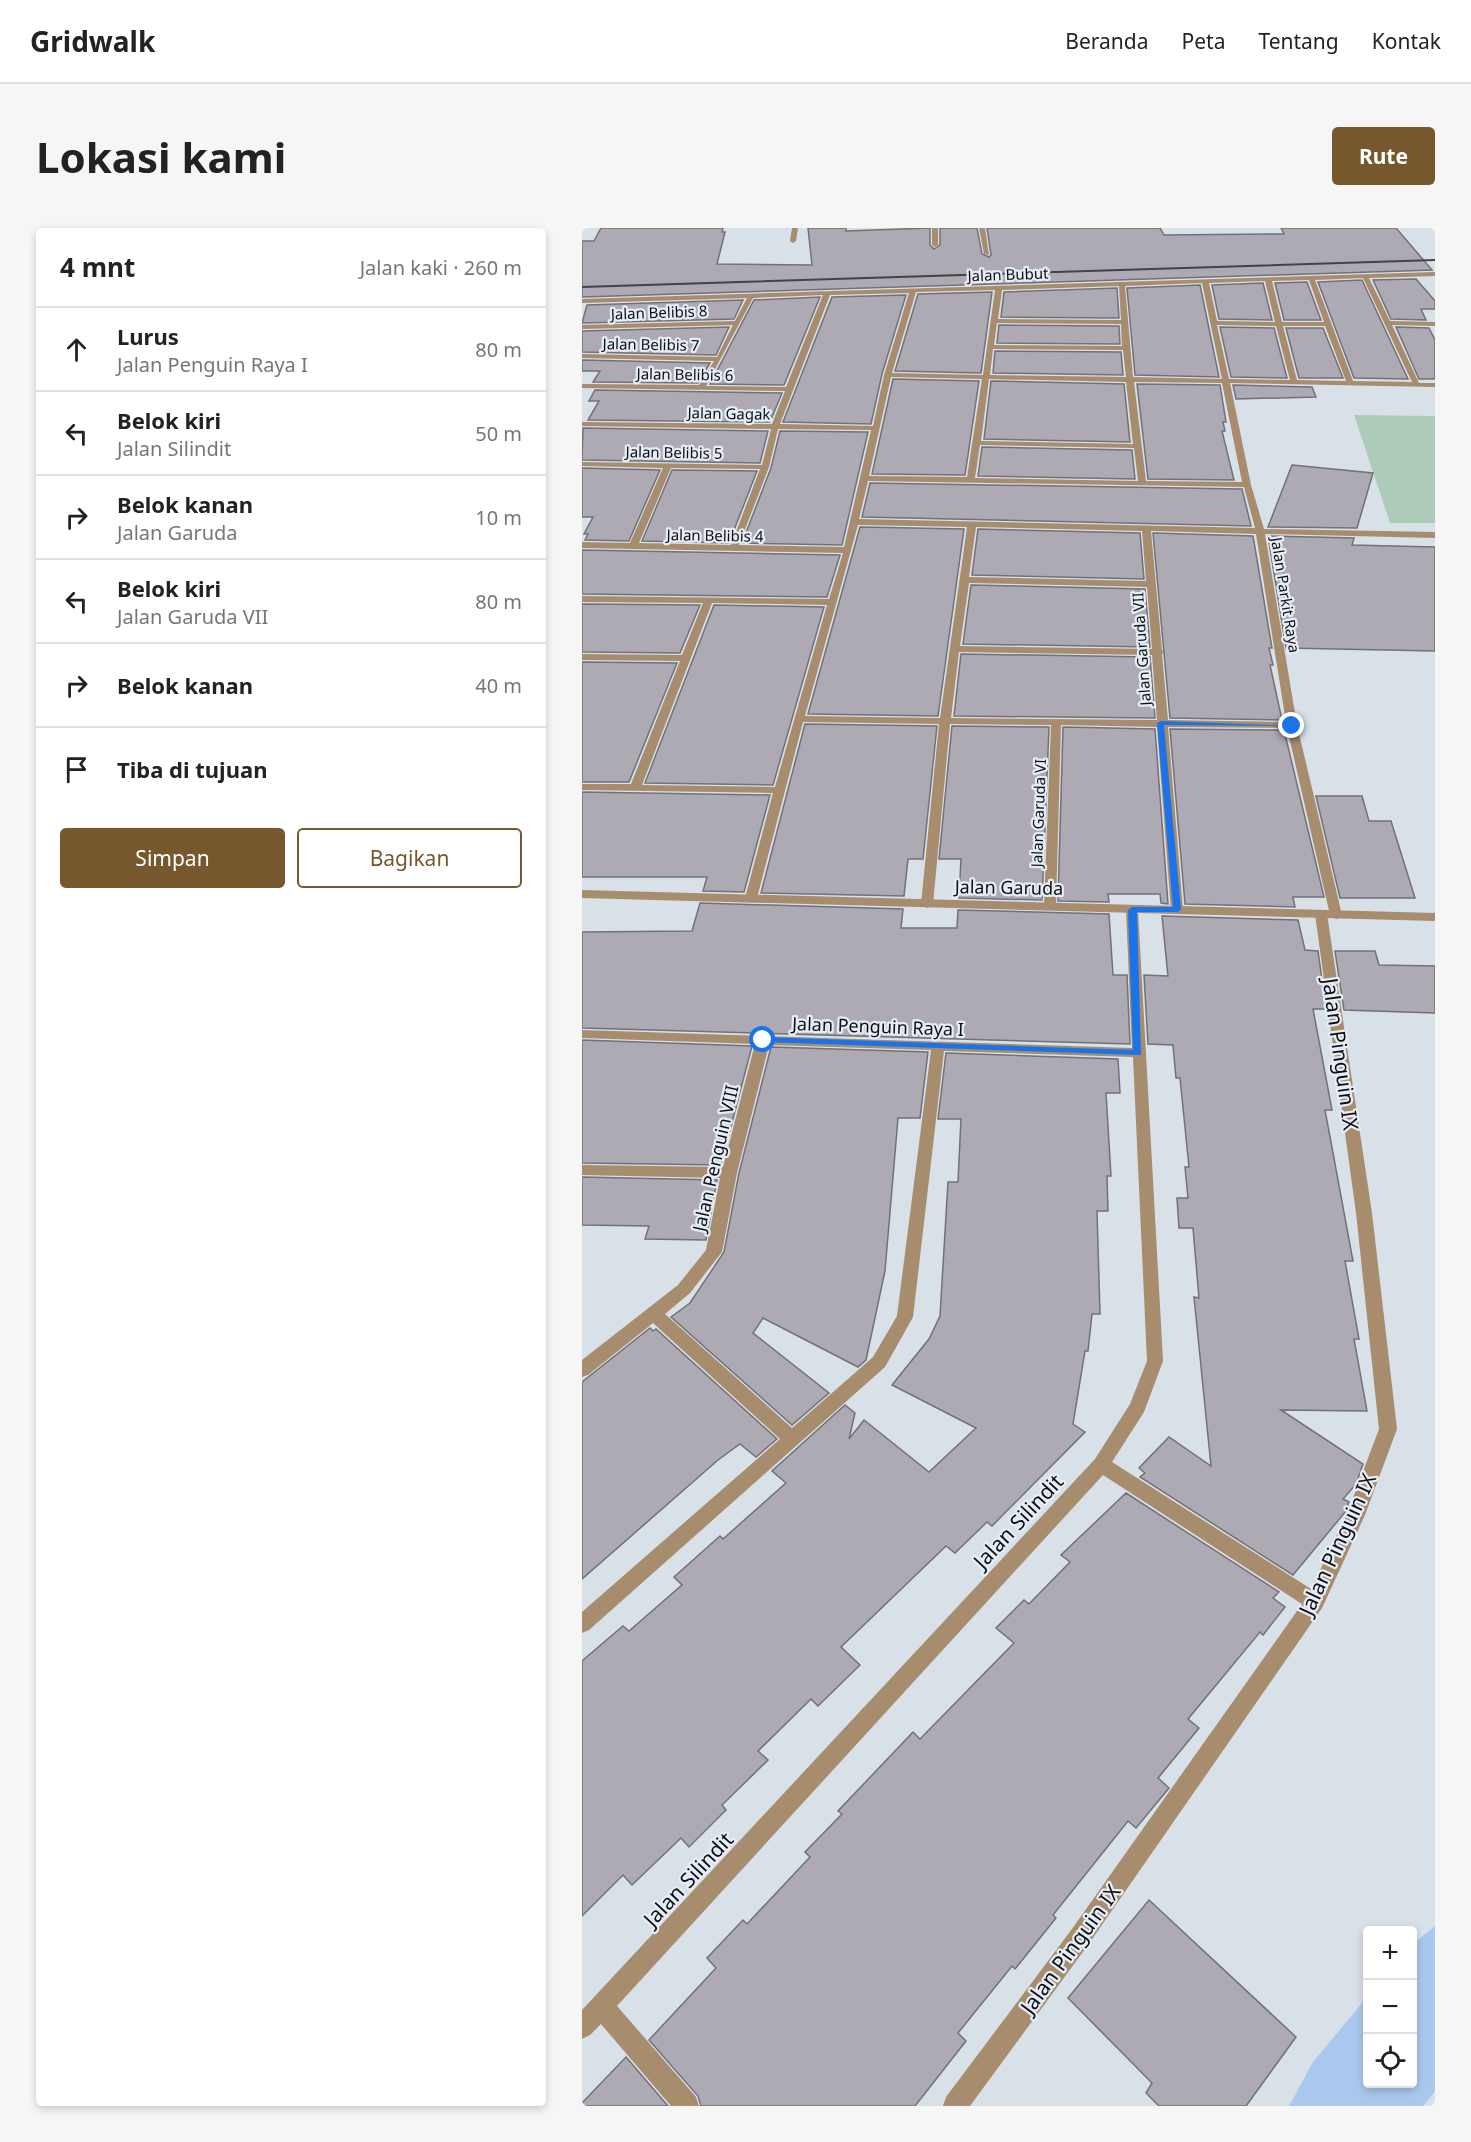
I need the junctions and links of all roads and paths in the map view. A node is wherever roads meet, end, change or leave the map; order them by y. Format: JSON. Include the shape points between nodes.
{"nodes":[{"id":1,"x":795,"y":228,"type":"edge"},
{"id":2,"x":935,"y":228,"type":"edge"},
{"id":3,"x":982,"y":228,"type":"edge"},
{"id":4,"x":793,"y":241,"type":"dead end"},
{"id":5,"x":935,"y":245,"type":"dead end"},
{"id":6,"x":987,"y":254,"type":"dead end"},
{"id":7,"x":1435,"y":274,"type":"edge"},
{"id":8,"x":1365,"y":276,"type":"junction"},
{"id":9,"x":1311,"y":278,"type":"junction"},
{"id":10,"x":1268,"y":279,"type":"junction"},
{"id":11,"x":1205,"y":281,"type":"junction"},
{"id":12,"x":1122,"y":284,"type":"junction"},
{"id":13,"x":999,"y":288,"type":"junction"},
{"id":14,"x":913,"y":290,"type":"junction"},
{"id":15,"x":827,"y":294,"type":"junction"},
{"id":16,"x":751,"y":296,"type":"junction"},
{"id":17,"x":582,"y":302,"type":"edge"},
{"id":18,"x":996,"y":312,"type":"junction"},
{"id":19,"x":1008,"y":312,"type":"dead end"},
{"id":20,"x":1112,"y":313,"type":"dead end"},
{"id":21,"x":1124,"y":313,"type":"junction"},
{"id":22,"x":996,"y":321,"type":"junction"},
{"id":23,"x":1125,"y":322,"type":"junction"},
{"id":24,"x":737,"y":323,"type":"junction"},
{"id":25,"x":1214,"y":323,"type":"junction"},
{"id":26,"x":1388,"y":323,"type":"junction"},
{"id":27,"x":1279,"y":324,"type":"junction"},
{"id":28,"x":1329,"y":324,"type":"junction"},
{"id":29,"x":1435,"y":324,"type":"edge"},
{"id":30,"x":582,"y":327,"type":"edge"},
{"id":31,"x":992,"y":346,"type":"junction"},
{"id":32,"x":1126,"y":348,"type":"junction"},
{"id":33,"x":582,"y":356,"type":"edge"},
{"id":34,"x":719,"y":359,"type":"junction"},
{"id":35,"x":888,"y":375,"type":"junction"},
{"id":36,"x":985,"y":376,"type":"junction"},
{"id":37,"x":1130,"y":379,"type":"junction"},
{"id":38,"x":1227,"y":381,"type":"junction"},
{"id":39,"x":1294,"y":382,"type":"junction"},
{"id":40,"x":1350,"y":383,"type":"junction"},
{"id":41,"x":1435,"y":384,"type":"edge"},
{"id":42,"x":1416,"y":385,"type":"junction"},
{"id":43,"x":582,"y":386,"type":"edge"},
{"id":44,"x":701,"y":388,"type":"junction"},
{"id":45,"x":789,"y":389,"type":"junction"},
{"id":46,"x":582,"y":424,"type":"edge"},
{"id":47,"x":775,"y":427,"type":"junction"},
{"id":48,"x":875,"y":428,"type":"junction"},
{"id":49,"x":977,"y":443,"type":"junction"},
{"id":50,"x":1138,"y":446,"type":"junction"},
{"id":51,"x":582,"y":464,"type":"edge"},
{"id":52,"x":668,"y":465,"type":"junction"},
{"id":53,"x":765,"y":467,"type":"junction"},
{"id":54,"x":865,"y":478,"type":"junction"},
{"id":55,"x":971,"y":480,"type":"junction"},
{"id":56,"x":1142,"y":483,"type":"junction"},
{"id":57,"x":1247,"y":484,"type":"junction"},
{"id":58,"x":856,"y":522,"type":"junction"},
{"id":59,"x":972,"y":526,"type":"junction"},
{"id":60,"x":1146,"y":529,"type":"junction"},
{"id":61,"x":1260,"y":531,"type":"junction"},
{"id":62,"x":1435,"y":535,"type":"edge"},
{"id":63,"x":582,"y":545,"type":"edge"},
{"id":64,"x":633,"y":547,"type":"junction"},
{"id":65,"x":734,"y":549,"type":"junction"},
{"id":66,"x":848,"y":550,"type":"junction"},
{"id":67,"x":965,"y":580,"type":"junction"},
{"id":68,"x":1151,"y":584,"type":"junction"},
{"id":69,"x":582,"y":600,"type":"edge"},
{"id":70,"x":708,"y":602,"type":"junction"},
{"id":71,"x":833,"y":602,"type":"junction"},
{"id":72,"x":956,"y":649,"type":"junction"},
{"id":73,"x":1159,"y":652,"type":"junction"},
{"id":74,"x":582,"y":657,"type":"edge"},
{"id":75,"x":685,"y":658,"type":"junction"},
{"id":76,"x":799,"y":718,"type":"junction"},
{"id":77,"x":945,"y":720,"type":"junction"},
{"id":78,"x":1056,"y":722,"type":"junction"},
{"id":79,"x":1161,"y":723,"type":"junction"},
{"id":80,"x":1292,"y":726,"type":"junction"},
{"id":81,"x":582,"y":787,"type":"edge"},
{"id":82,"x":635,"y":788,"type":"junction"},
{"id":83,"x":780,"y":790,"type":"junction"},
{"id":84,"x":582,"y":894,"type":"edge"},
{"id":85,"x":751,"y":898,"type":"junction"},
{"id":86,"x":927,"y":903,"type":"junction"},
{"id":87,"x":1050,"y":905,"type":"junction"},
{"id":88,"x":1132,"y":910,"type":"junction"},
{"id":89,"x":1177,"y":910,"type":"junction"},
{"id":90,"x":1329,"y":915,"type":"junction"},
{"id":91,"x":1435,"y":918,"type":"edge"},
{"id":92,"x":582,"y":1034,"type":"edge"},
{"id":93,"x":763,"y":1040,"type":"junction"},
{"id":94,"x":938,"y":1046,"type":"junction"},
{"id":95,"x":1138,"y":1053,"type":"junction"},
{"id":96,"x":582,"y":1170,"type":"edge"},
{"id":97,"x":729,"y":1173,"type":"junction"},
{"id":98,"x":653,"y":1313,"type":"junction"},
{"id":99,"x":582,"y":1370,"type":"edge"},
{"id":100,"x":792,"y":1439,"type":"junction"},
{"id":101,"x":1101,"y":1464,"type":"junction"},
{"id":102,"x":1316,"y":1602,"type":"junction"},
{"id":103,"x":582,"y":1624,"type":"edge"},
{"id":104,"x":601,"y":2006,"type":"junction"},
{"id":105,"x":582,"y":2027,"type":"edge"},
{"id":106,"x":687,"y":2106,"type":"edge"},
{"id":107,"x":955,"y":2106,"type":"edge"}],
"edges":[{"from":1,"to":4,"type":"street"},
{"from":2,"to":5,"type":"street"},
{"from":3,"to":6,"type":"street"},
{"from":7,"to":8,"type":"street","name":"Jalan Bubut"},
{"from":8,"to":9,"type":"street","name":"Jalan Bubut"},
{"from":8,"to":26,"type":"street"},
{"from":9,"to":10,"type":"street","name":"Jalan Bubut"},
{"from":9,"to":28,"type":"street"},
{"from":10,"to":11,"type":"street","name":"Jalan Bubut"},
{"from":10,"to":27,"type":"street"},
{"from":11,"to":12,"type":"street","name":"Jalan Bubut"},
{"from":11,"to":25,"type":"street","name":"Jalan Parkit Raya"},
{"from":12,"to":13,"type":"street","name":"Jalan Bubut"},
{"from":12,"to":21,"type":"street"},
{"from":13,"to":14,"type":"street","name":"Jalan Bubut"},
{"from":13,"to":18,"type":"street"},
{"from":14,"to":15,"type":"street","name":"Jalan Bubut"},
{"from":14,"to":35,"type":"street"},
{"from":15,"to":16,"type":"street","name":"Jalan Bubut"},
{"from":15,"to":45,"type":"street"},
{"from":16,"to":17,"type":"street","name":"Jalan Bubut"},
{"from":16,"to":24,"type":"street"},
{"from":18,"to":19,"type":"street"},
{"from":18,"to":22,"type":"street"},
{"from":20,"to":21,"type":"street"},
{"from":21,"to":23,"type":"street"},
{"from":22,"to":23,"type":"street"},
{"from":22,"to":31,"type":"street"},
{"from":23,"to":32,"type":"street"},
{"from":24,"to":30,"type":"street","name":"Jalan Belibis 8"},
{"from":24,"to":34,"type":"street"},
{"from":25,"to":27,"type":"street"},
{"from":25,"to":38,"type":"street","name":"Jalan Parkit Raya"},
{"from":26,"to":29,"type":"street"},
{"from":26,"to":42,"type":"street"},
{"from":27,"to":28,"type":"street"},
{"from":27,"to":39,"type":"street"},
{"from":28,"to":40,"type":"street"},
{"from":31,"to":32,"type":"street"},
{"from":31,"to":36,"type":"street"},
{"from":32,"to":37,"type":"street"},
{"from":33,"to":34,"type":"street","name":"Jalan Belibis 7"},
{"from":34,"to":44,"type":"street"},
{"from":35,"to":36,"type":"street"},
{"from":35,"to":48,"type":"street"},
{"from":36,"to":37,"type":"street"},
{"from":36,"to":49,"type":"street"},
{"from":37,"to":38,"type":"street"},
{"from":37,"to":50,"type":"street"},
{"from":38,"to":39,"type":"street"},
{"from":38,"to":57,"type":"street","name":"Jalan Parkit Raya"},
{"from":39,"to":40,"type":"street"},
{"from":40,"to":42,"type":"street"},
{"from":41,"to":42,"type":"street"},
{"from":43,"to":44,"type":"street","name":"Jalan Belibis 6"},
{"from":44,"to":45,"type":"street","name":"Jalan Belibis 6"},
{"from":45,"to":47,"type":"street"},
{"from":46,"to":47,"type":"street","name":"Jalan Gagak"},
{"from":47,"to":48,"type":"street","name":"Jalan Gagak"},
{"from":47,"to":53,"type":"street"},
{"from":48,"to":54,"type":"street"},
{"from":49,"to":50,"type":"street"},
{"from":49,"to":55,"type":"street"},
{"from":50,"to":56,"type":"street"},
{"from":51,"to":52,"type":"street","name":"Jalan Belibis 5"},
{"from":52,"to":53,"type":"street","name":"Jalan Belibis 5"},
{"from":52,"to":64,"type":"street"},
{"from":53,"to":65,"type":"street"},
{"from":54,"to":55,"type":"street"},
{"from":54,"to":58,"type":"street"},
{"from":55,"to":56,"type":"street"},
{"from":56,"to":57,"type":"street"},
{"from":57,"to":61,"type":"street","name":"Jalan Parkit Raya"},
{"from":58,"to":59,"type":"street"},
{"from":58,"to":66,"type":"street"},
{"from":59,"to":60,"type":"street"},
{"from":59,"to":67,"type":"street"},
{"from":60,"to":61,"type":"street"},
{"from":60,"to":68,"type":"street","name":"Jalan Garuda VII"},
{"from":61,"to":62,"type":"street"},
{"from":61,"to":80,"type":"street","name":"Jalan Parkit Raya"},
{"from":63,"to":64,"type":"street","name":"Jalan Belibis 4"},
{"from":64,"to":65,"type":"street","name":"Jalan Belibis 4"},
{"from":65,"to":66,"type":"street","name":"Jalan Belibis 4"},
{"from":66,"to":71,"type":"street"},
{"from":67,"to":68,"type":"street"},
{"from":67,"to":72,"type":"street"},
{"from":68,"to":73,"type":"street","name":"Jalan Garuda VII"},
{"from":69,"to":70,"type":"street"},
{"from":70,"to":71,"type":"street"},
{"from":70,"to":75,"type":"street"},
{"from":71,"to":76,"type":"street"},
{"from":72,"to":73,"type":"street"},
{"from":72,"to":77,"type":"street"},
{"from":73,"to":79,"type":"street","name":"Jalan Garuda VII"},
{"from":74,"to":75,"type":"street"},
{"from":75,"to":82,"type":"street"},
{"from":76,"to":77,"type":"street"},
{"from":76,"to":83,"type":"street"},
{"from":77,"to":78,"type":"street"},
{"from":77,"to":86,"type":"street"},
{"from":78,"to":79,"type":"street"},
{"from":78,"to":87,"type":"street","name":"Jalan Garuda VI"},
{"from":79,"to":80,"type":"street"},
{"from":79,"to":89,"type":"street","name":"Jalan Garuda VII"},
{"from":80,"to":90,"type":"street","name":"Jalan Parkit Raya"},
{"from":81,"to":82,"type":"street"},
{"from":82,"to":83,"type":"street"},
{"from":83,"to":85,"type":"street"},
{"from":84,"to":85,"type":"street","name":"Jalan Garuda"},
{"from":85,"to":86,"type":"street","name":"Jalan Garuda"},
{"from":86,"to":87,"type":"street","name":"Jalan Garuda"},
{"from":87,"to":88,"type":"street","name":"Jalan Garuda"},
{"from":88,"to":89,"type":"street","name":"Jalan Garuda"},
{"from":88,"to":95,"type":"street","name":"Jalan Silindit"},
{"from":89,"to":90,"type":"street","name":"Jalan Garuda"},
{"from":90,"to":91,"type":"street","name":"Jalan Garuda"},
{"from":90,"to":102,"type":"street","name":"Jalan Pinguin IX","via":[[1388,1429],[1356,1515]]},
{"from":92,"to":93,"type":"street","name":"Jalan Penguin Raya I"},
{"from":93,"to":94,"type":"street","name":"Jalan Penguin Raya I"},
{"from":93,"to":97,"type":"street","name":"Jalan Penguin VIII"},
{"from":94,"to":95,"type":"street","name":"Jalan Penguin Raya I"},
{"from":94,"to":100,"type":"street","via":[[905,1317],[879,1362]]},
{"from":95,"to":101,"type":"street","name":"Jalan Silindit","via":[[1155,1361],[1138,1407]]},
{"from":96,"to":97,"type":"street"},
{"from":97,"to":98,"type":"street","name":"Jalan Penguin VIII","via":[[714,1252],[684,1289]]},
{"from":98,"to":99,"type":"street","name":"Jalan Penguin VIII"},
{"from":98,"to":100,"type":"street"},
{"from":100,"to":103,"type":"street"},
{"from":101,"to":102,"type":"street"},
{"from":101,"to":104,"type":"street","name":"Jalan Silindit"},
{"from":102,"to":107,"type":"street","name":"Jalan Pinguin IX","via":[[1080,1937]]},
{"from":104,"to":105,"type":"street","name":"Jalan Silindit"},
{"from":104,"to":106,"type":"street"}]}
